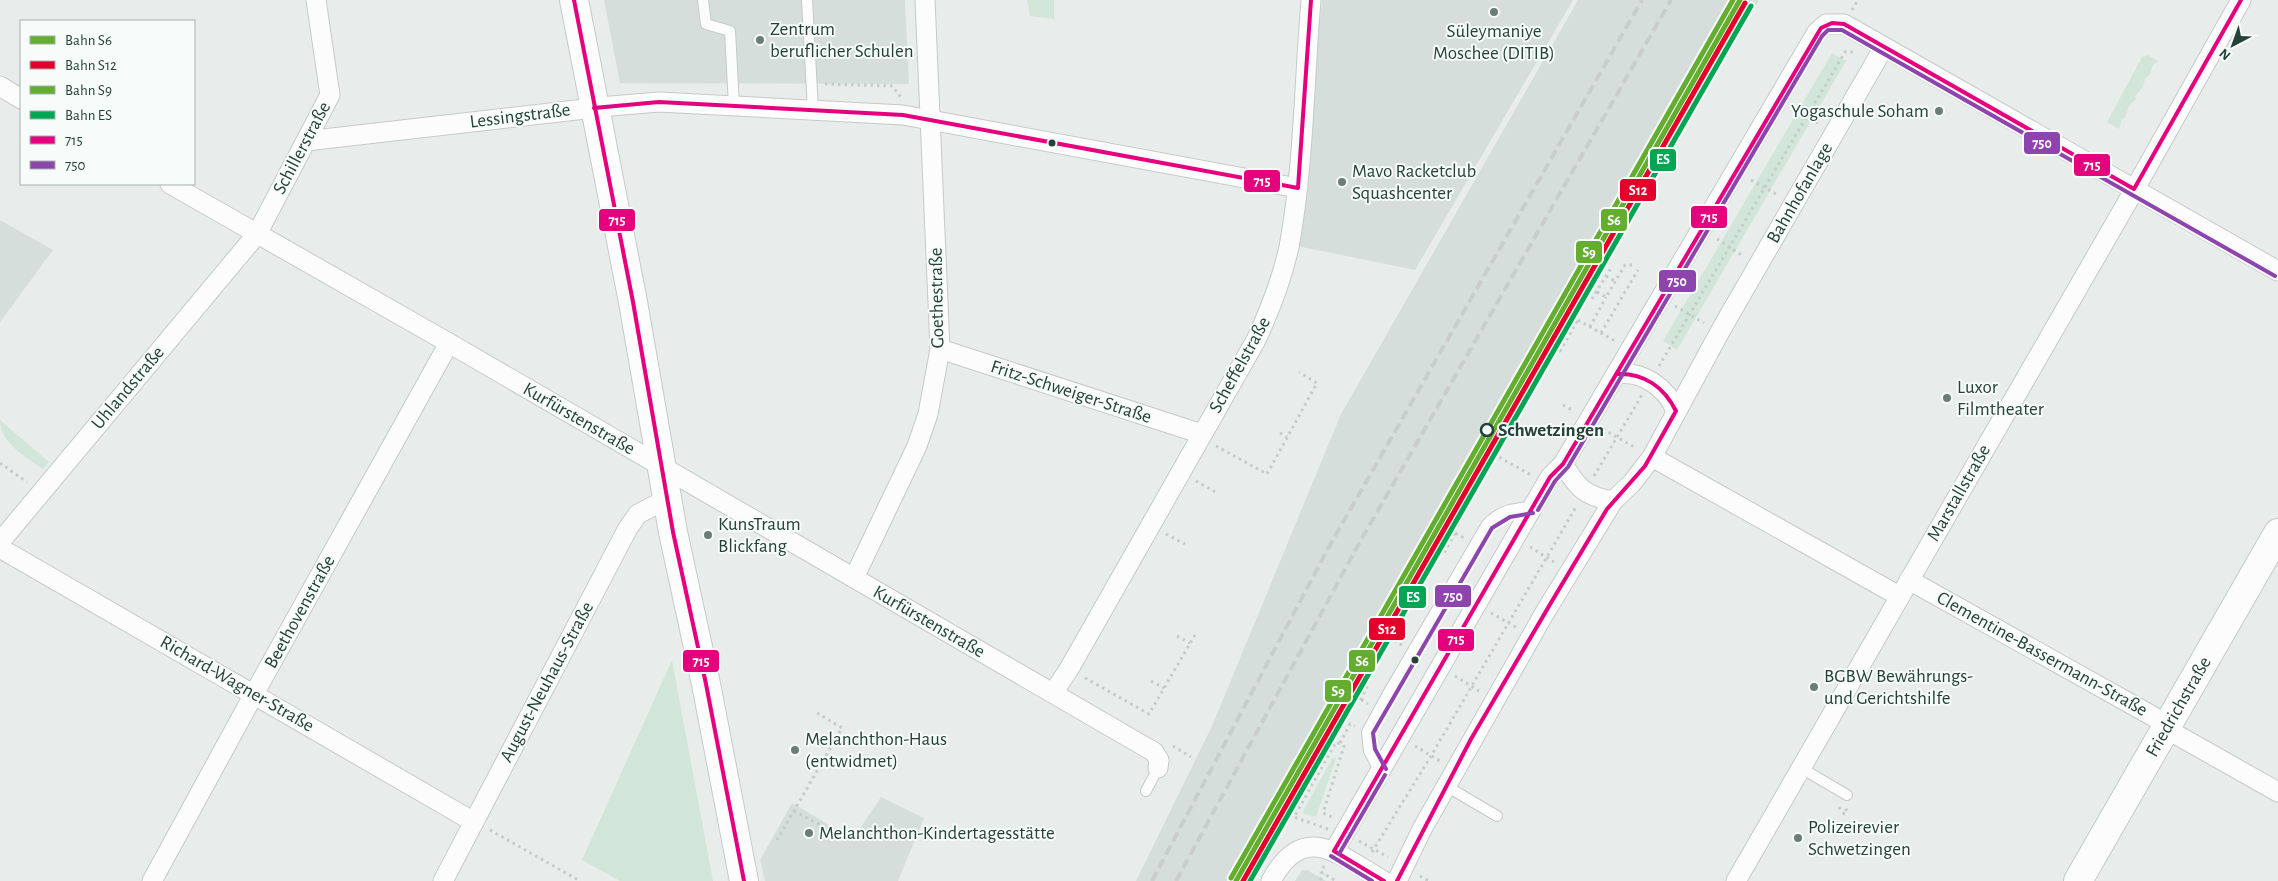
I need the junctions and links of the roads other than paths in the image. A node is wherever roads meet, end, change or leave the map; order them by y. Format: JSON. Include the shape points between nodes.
{"nodes":[{"id":1,"x":316,"y":0,"type":"edge"},
{"id":2,"x":574,"y":0,"type":"edge"},
{"id":3,"x":703,"y":0,"type":"edge"},
{"id":4,"x":807,"y":0,"type":"edge"},
{"id":5,"x":925,"y":0,"type":"edge"},
{"id":6,"x":1311,"y":0,"type":"edge"},
{"id":7,"x":2241,"y":0,"type":"edge"},
{"id":8,"x":1884,"y":47,"type":"junction"},
{"id":9,"x":0,"y":86,"type":"edge"},
{"id":10,"x":20,"y":97,"type":"edge"},
{"id":11,"x":734,"y":106,"type":"junction"},
{"id":12,"x":594,"y":108,"type":"junction"},
{"id":13,"x":813,"y":110,"type":"junction"},
{"id":14,"x":931,"y":122,"type":"junction"},
{"id":15,"x":306,"y":141,"type":"junction"},
{"id":16,"x":172,"y":185,"type":"edge"},
{"id":17,"x":1298,"y":188,"type":"junction"},
{"id":18,"x":2134,"y":189,"type":"junction"},
{"id":19,"x":257,"y":234,"type":"junction"},
{"id":20,"x":2278,"y":270,"type":"edge"},
{"id":21,"x":449,"y":343,"type":"junction"},
{"id":22,"x":940,"y":349,"type":"junction"},
{"id":23,"x":1617,"y":374,"type":"junction"},
{"id":24,"x":1676,"y":411,"type":"junction"},
{"id":25,"x":1201,"y":436,"type":"junction"},
{"id":26,"x":1652,"y":457,"type":"junction"},
{"id":27,"x":1563,"y":464,"type":"junction"},
{"id":28,"x":661,"y":466,"type":"junction"},
{"id":29,"x":667,"y":499,"type":"junction"},
{"id":30,"x":1613,"y":501,"type":"junction"},
{"id":31,"x":1533,"y":508,"type":"junction"},
{"id":32,"x":2278,"y":532,"type":"edge"},
{"id":33,"x":0,"y":542,"type":"edge"},
{"id":34,"x":0,"y":548,"type":"edge"},
{"id":35,"x":854,"y":578,"type":"junction"},
{"id":36,"x":1904,"y":588,"type":"junction"},
{"id":37,"x":1053,"y":693,"type":"junction"},
{"id":38,"x":254,"y":694,"type":"junction"},
{"id":39,"x":2167,"y":727,"type":"junction"},
{"id":40,"x":1158,"y":768,"type":"joint"},
{"id":41,"x":1801,"y":768,"type":"junction"},
{"id":42,"x":1380,"y":772,"type":"junction"},
{"id":43,"x":1450,"y":778,"type":"junction"},
{"id":44,"x":1146,"y":791,"type":"dead end"},
{"id":45,"x":2278,"y":792,"type":"edge"},
{"id":46,"x":1847,"y":795,"type":"dead end"},
{"id":47,"x":1497,"y":816,"type":"dead end"},
{"id":48,"x":474,"y":822,"type":"junction"},
{"id":49,"x":1334,"y":851,"type":"junction"},
{"id":50,"x":1400,"y":874,"type":"edge"},
{"id":51,"x":152,"y":881,"type":"edge"},
{"id":52,"x":443,"y":881,"type":"edge"},
{"id":53,"x":744,"y":881,"type":"edge"},
{"id":54,"x":1271,"y":881,"type":"edge"},
{"id":55,"x":1384,"y":881,"type":"edge"},
{"id":56,"x":1736,"y":881,"type":"edge"},
{"id":57,"x":2078,"y":881,"type":"edge"}],
"edges":[{"from":1,"to":15,"type":"street","name":"Schillerstraße","via":[[330,95]]},
{"from":2,"to":12,"type":"street"},
{"from":3,"to":11,"type":"lane","via":[[706,24],[730,31]]},
{"from":4,"to":13,"type":"lane"},
{"from":5,"to":14,"type":"street","name":"Goethestraße"},
{"from":6,"to":17,"type":"street","name":"Scheffelstraße"},
{"from":7,"to":18,"type":"street","name":"Marstallstraße"},
{"from":8,"to":18,"type":"street"},
{"from":8,"to":23,"type":"street","via":[[1844,24],[1832,22],[1817,32]]},
{"from":8,"to":24,"type":"street","name":"Bahnhofanlage"},
{"from":9,"to":10,"type":"street"},
{"from":11,"to":12,"type":"street","name":"Lessingstraße","via":[[659,102]]},
{"from":11,"to":13,"type":"street","name":"Lessingstraße"},
{"from":12,"to":15,"type":"street","name":"Lessingstraße"},
{"from":12,"to":28,"type":"street","via":[[633,302]]},
{"from":13,"to":14,"type":"street","name":"Lessingstraße","via":[[903,115]]},
{"from":14,"to":17,"type":"street","name":"Lessingstraße"},
{"from":14,"to":22,"type":"street","name":"Goethestraße"},
{"from":15,"to":19,"type":"street","name":"Schillerstraße"},
{"from":16,"to":19,"type":"street","name":"Kurfürstenstraße"},
{"from":17,"to":25,"type":"street","name":"Scheffelstraße","via":[[1289,247],[1271,308]]},
{"from":18,"to":20,"type":"street"},
{"from":18,"to":36,"type":"street","name":"Marstallstraße"},
{"from":19,"to":21,"type":"street","name":"Kurfürstenstraße"},
{"from":19,"to":33,"type":"street","name":"Uhlandstraße"},
{"from":21,"to":28,"type":"street","name":"Kurfürstenstraße"},
{"from":21,"to":38,"type":"street","name":"Beethovenstraße"},
{"from":22,"to":25,"type":"street","name":"Fritz-Schweiger-Straße"},
{"from":22,"to":35,"type":"street","name":"Goethestraße","via":[[928,414],[918,446]]},
{"from":23,"to":24,"type":"street","via":[[1640,375],[1662,389]]},
{"from":23,"to":27,"type":"street"},
{"from":24,"to":26,"type":"street","name":"Bahnhofanlage"},
{"from":25,"to":37,"type":"street","name":"Scheffelstraße"},
{"from":26,"to":30,"type":"street","name":"Bahnhofanlage"},
{"from":26,"to":36,"type":"street","name":"Clementine-Bassermann-Straße"},
{"from":27,"to":30,"type":"street","via":[[1579,488],[1594,498]]},
{"from":27,"to":31,"type":"street","via":[[1546,484]]},
{"from":28,"to":29,"type":"street"},
{"from":28,"to":35,"type":"street","name":"Kurfürstenstraße"},
{"from":29,"to":48,"type":"street","name":"August-Neuhaus-Straße","via":[[638,514],[628,528]]},
{"from":29,"to":53,"type":"street"},
{"from":30,"to":43,"type":"street","name":"Bahnhofanlage"},
{"from":31,"to":42,"type":"street"},
{"from":31,"to":42,"type":"lane","via":[[1512,508],[1497,514],[1487,524],[1390,690],[1367,732],[1369,751]]},
{"from":32,"to":39,"type":"street","name":"Friedrichstraße"},
{"from":34,"to":38,"type":"street","name":"Richard-Wagner-Straße"},
{"from":35,"to":37,"type":"street","name":"Kurfürstenstraße"},
{"from":36,"to":39,"type":"street","name":"Clementine-Bassermann-Straße","via":[[2156,718]]},
{"from":36,"to":41,"type":"street","name":"Marstallstraße"},
{"from":37,"to":40,"type":"street","name":"Kurfürstenstraße","via":[[1154,752],[1159,760]]},
{"from":38,"to":48,"type":"street","name":"Richard-Wagner-Straße"},
{"from":38,"to":51,"type":"street","name":"Beethovenstraße"},
{"from":39,"to":45,"type":"street","name":"Clementine-Bassermann-Straße"},
{"from":39,"to":57,"type":"street","name":"Friedrichstraße"},
{"from":40,"to":44,"type":"lane"},
{"from":41,"to":46,"type":"lane"},
{"from":41,"to":56,"type":"street","name":"Marstallstraße"},
{"from":42,"to":49,"type":"street","via":[[1338,827]]},
{"from":43,"to":47,"type":"lane"},
{"from":43,"to":50,"type":"street","name":"Bahnhofanlage"},
{"from":48,"to":52,"type":"street","name":"August-Neuhaus-Straße"},
{"from":49,"to":54,"type":"street","via":[[1311,847],[1290,854]]},
{"from":49,"to":55,"type":"street"}]}
